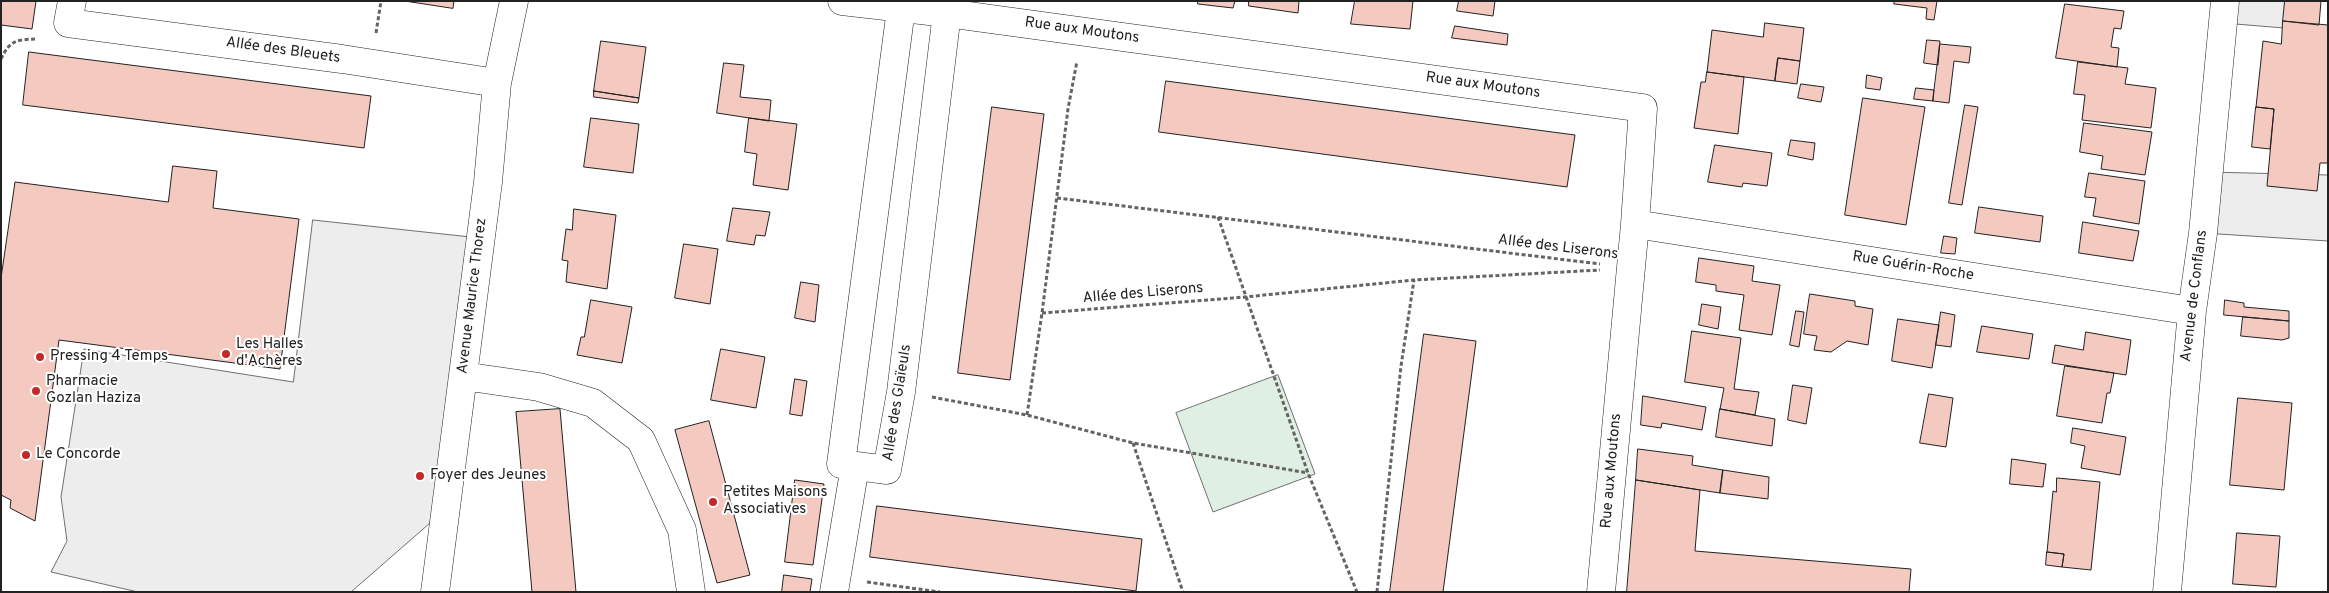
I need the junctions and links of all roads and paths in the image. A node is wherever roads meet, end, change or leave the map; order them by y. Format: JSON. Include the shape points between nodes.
{"nodes":[{"id":1,"x":514,"y":1,"type":"edge"},
{"id":2,"x":842,"y":1,"type":"edge"},
{"id":3,"x":2224,"y":1,"type":"edge"},
{"id":4,"x":901,"y":9,"type":"junction"},
{"id":5,"x":70,"y":12,"type":"edge"},
{"id":6,"x":947,"y":13,"type":"junction"},
{"id":7,"x":1083,"y":31,"type":"junction"},
{"id":8,"x":35,"y":40,"type":"dead end"},
{"id":9,"x":1,"y":59,"type":"edge"},
{"id":10,"x":497,"y":83,"type":"junction"},
{"id":11,"x":1057,"y":198,"type":"junction"},
{"id":12,"x":1218,"y":217,"type":"junction"},
{"id":13,"x":1635,"y":224,"type":"junction"},
{"id":14,"x":1630,"y":268,"type":"junction"},
{"id":15,"x":1414,"y":280,"type":"junction"},
{"id":16,"x":1245,"y":297,"type":"junction"},
{"id":17,"x":2192,"y":311,"type":"junction"},
{"id":18,"x":1042,"y":313,"type":"junction"},
{"id":19,"x":463,"y":376,"type":"junction"},
{"id":20,"x":901,"y":392,"type":"junction"},
{"id":21,"x":1027,"y":415,"type":"junction"},
{"id":22,"x":1133,"y":442,"type":"junction"},
{"id":23,"x":855,"y":466,"type":"junction"},
{"id":24,"x":1308,"y":473,"type":"junction"},
{"id":25,"x":835,"y":585,"type":"edge"},
{"id":26,"x":435,"y":592,"type":"edge"},
{"id":27,"x":691,"y":592,"type":"edge"},
{"id":28,"x":940,"y":592,"type":"edge"},
{"id":29,"x":1183,"y":592,"type":"edge"},
{"id":30,"x":1357,"y":592,"type":"edge"},
{"id":31,"x":1377,"y":592,"type":"edge"},
{"id":32,"x":1602,"y":592,"type":"edge"},
{"id":33,"x":2167,"y":592,"type":"edge"}],
"edges":[{"from":1,"to":10,"type":"street","name":"Avenue Maurice Thorez"},
{"from":2,"to":4,"type":"street","name":"Rue aux Moutons"},
{"from":3,"to":17,"type":"street","name":"Avenue de Conflans","via":[[2203,233]]},
{"from":4,"to":6,"type":"street","name":"Rue aux Moutons"},
{"from":4,"to":23,"type":"street","via":[[841,464]]},
{"from":5,"to":10,"type":"street","name":"Allée des Bleuets"},
{"from":6,"to":7,"type":"street","name":"Rue aux Moutons"},
{"from":6,"to":20,"type":"street","name":"Allée des Glaïeuls"},
{"from":7,"to":11,"type":"path","via":[[1068,109]]},
{"from":7,"to":13,"type":"street","name":"Rue aux Moutons","via":[[1643,108]]},
{"from":8,"to":9,"type":"path","via":[[18,40],[7,46]]},
{"from":10,"to":19,"type":"street","name":"Avenue Maurice Thorez"},
{"from":11,"to":12,"type":"path","name":"Allée des Liserons"},
{"from":11,"to":18,"type":"path"},
{"from":12,"to":14,"type":"path","name":"Allée des Liserons"},
{"from":12,"to":16,"type":"path"},
{"from":13,"to":14,"type":"street","name":"Rue aux Moutons"},
{"from":13,"to":17,"type":"street","name":"Rue Guérin-Roche"},
{"from":14,"to":15,"type":"path","name":"Allée des Liserons"},
{"from":14,"to":32,"type":"street","name":"Rue aux Moutons"},
{"from":15,"to":16,"type":"path","name":"Allée des Liserons"},
{"from":15,"to":31,"type":"path","via":[[1401,366]]},
{"from":16,"to":18,"type":"path","name":"Allée des Liserons"},
{"from":16,"to":24,"type":"path"},
{"from":17,"to":33,"type":"street","name":"Avenue de Conflans"},
{"from":18,"to":21,"type":"path"},
{"from":19,"to":26,"type":"street","name":"Avenue Maurice Thorez"},
{"from":19,"to":27,"type":"street","via":[[539,387],[593,403],[641,440],[682,530]]},
{"from":20,"to":21,"type":"path"},
{"from":20,"to":23,"type":"street","name":"Allée des Glaïeuls","via":[[887,470]]},
{"from":21,"to":22,"type":"path"},
{"from":22,"to":24,"type":"path"},
{"from":22,"to":29,"type":"path"},
{"from":23,"to":25,"type":"street"},
{"from":24,"to":30,"type":"path"},
{"from":25,"to":28,"type":"path"}]}
